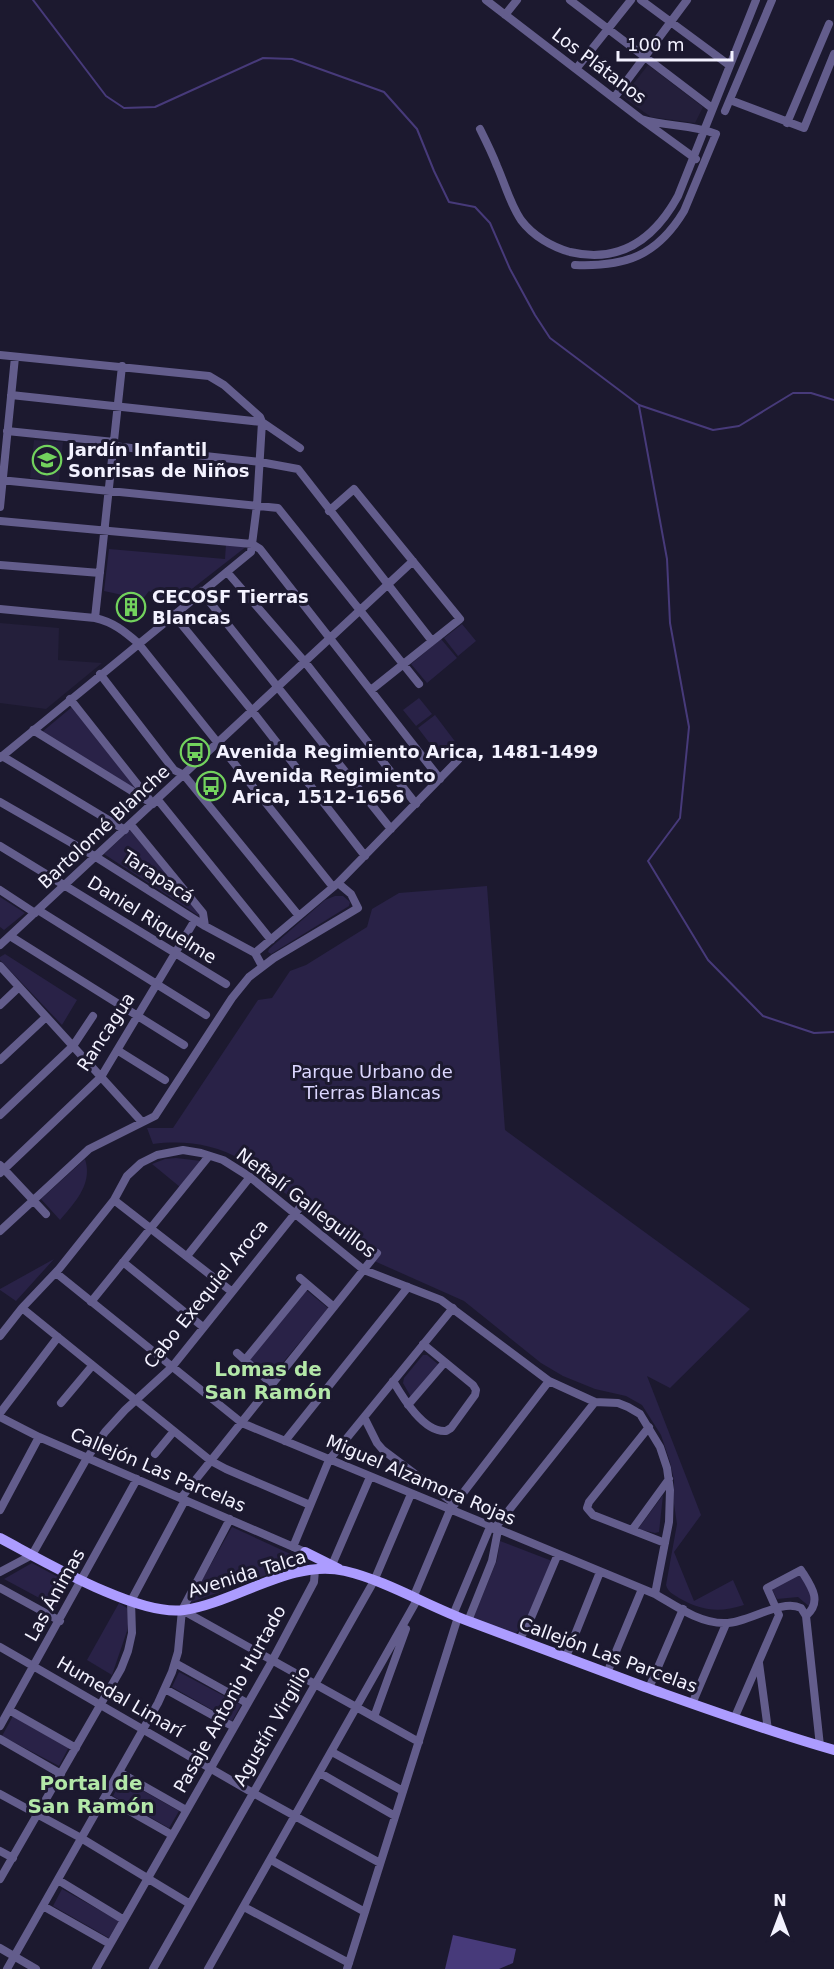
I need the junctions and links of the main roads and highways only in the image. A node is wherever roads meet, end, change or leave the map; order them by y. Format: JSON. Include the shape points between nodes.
{"nodes":[{"id":1,"x":0,"y":1538,"type":"edge"},
{"id":2,"x":337,"y":1567,"type":"junction"},
{"id":3,"x":312,"y":1570,"type":"junction"},
{"id":4,"x":374,"y":1581,"type":"joint"},
{"id":5,"x":834,"y":1750,"type":"edge"}],
"edges":[{"from":1,"to":3,"type":"main road","name":"Avenida Talca","via":[[131,1601],[156,1608],[182,1610],[207,1605]]},
{"from":2,"to":3,"type":"main road","name":"Avenida Talca"},
{"from":2,"to":3,"type":"main road","via":[[304,1552],[312,1560]]},
{"from":2,"to":4,"type":"main road","name":"Avenida Talca"},
{"from":4,"to":5,"type":"main road","name":"Callejón Las Parcelas","via":[[607,1673]]}]}
